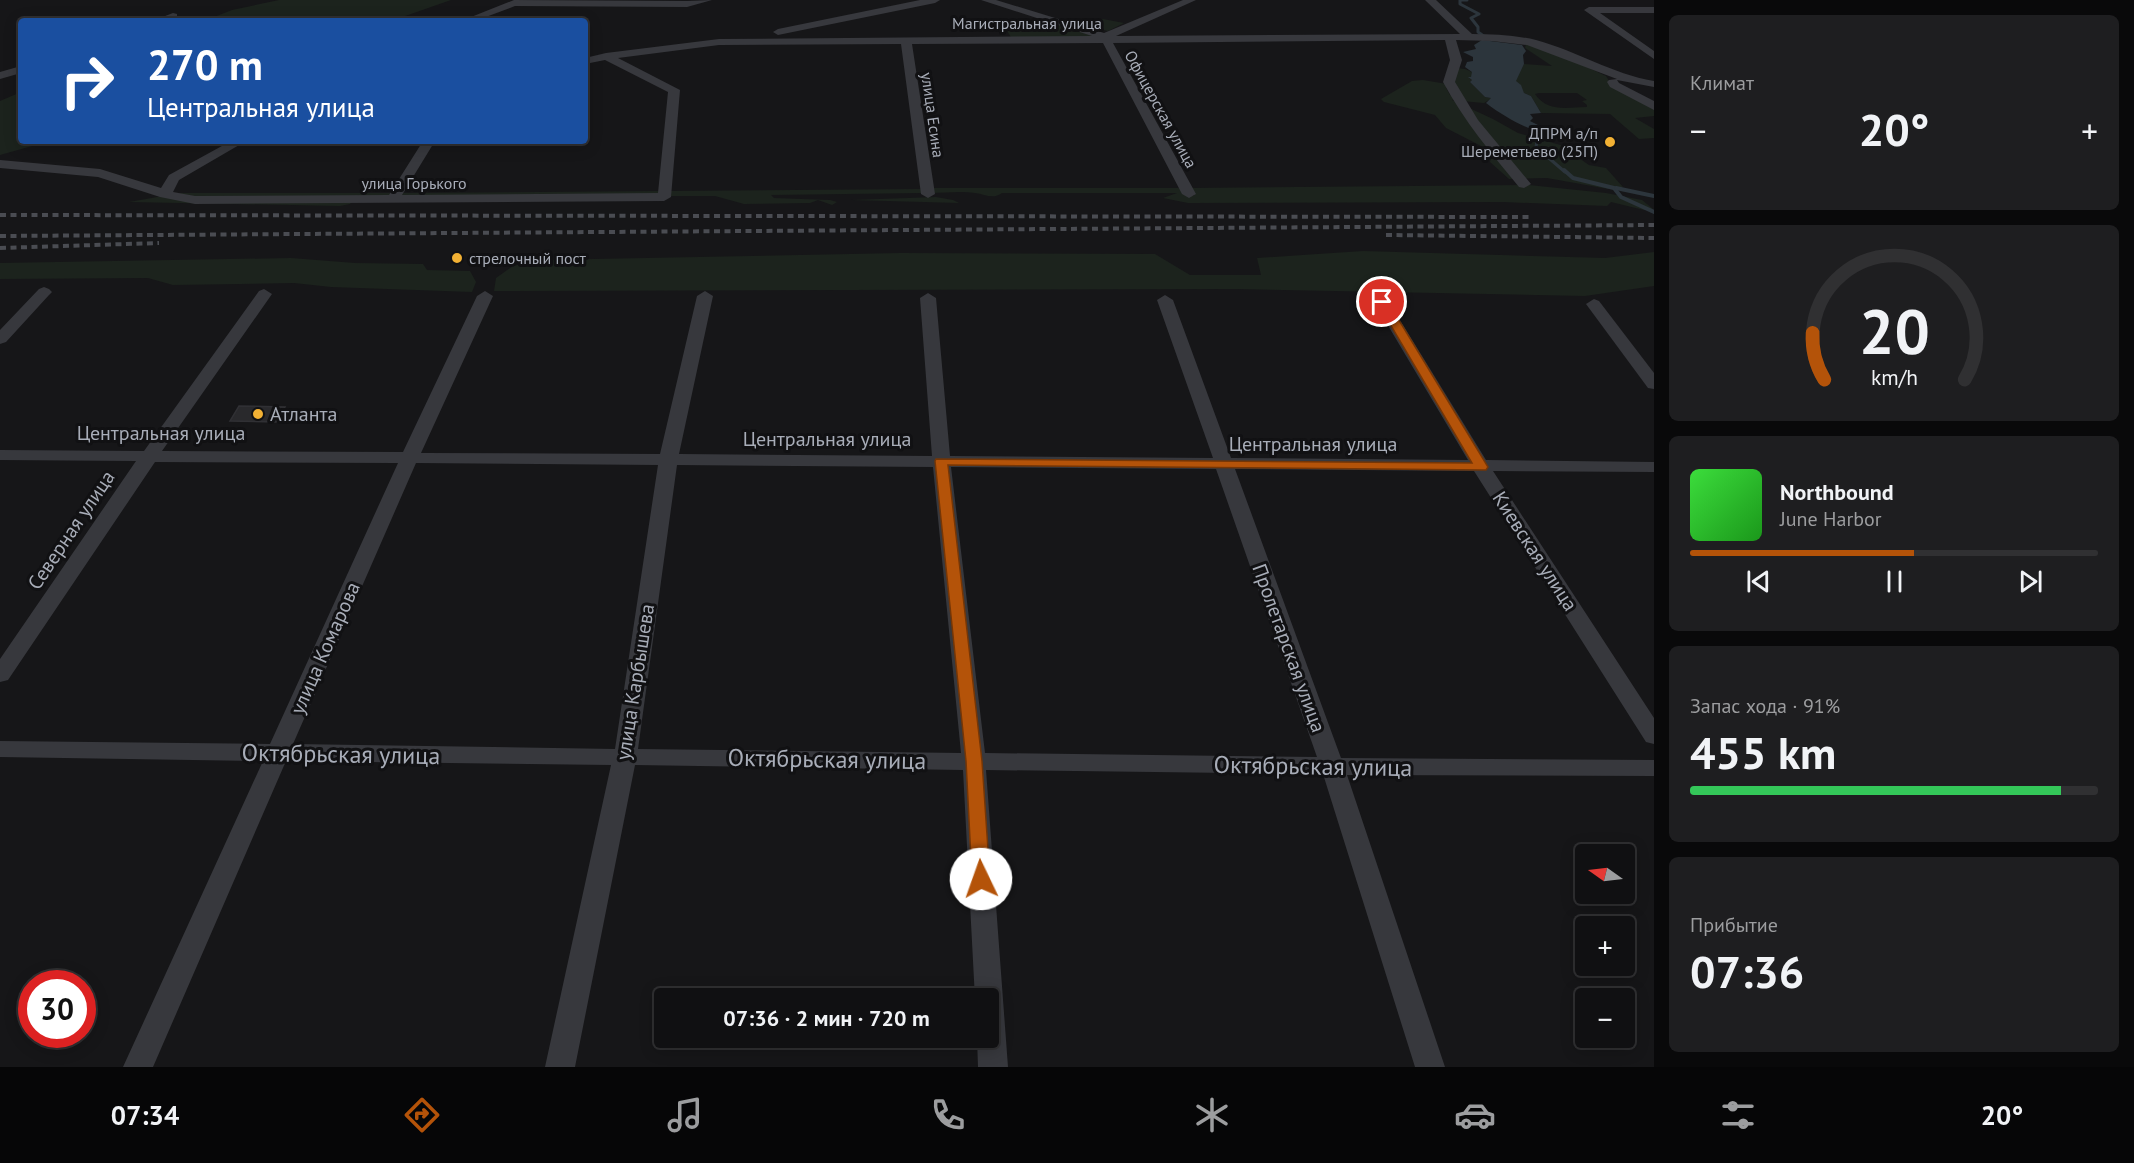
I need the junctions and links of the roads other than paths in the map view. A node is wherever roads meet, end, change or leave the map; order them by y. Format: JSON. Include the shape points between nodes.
{"nodes":[{"id":1,"x":707,"y":0,"type":"edge"},
{"id":2,"x":935,"y":0,"type":"edge"},
{"id":3,"x":987,"y":0,"type":"edge"},
{"id":4,"x":1191,"y":0,"type":"edge"},
{"id":5,"x":1430,"y":0,"type":"edge"},
{"id":6,"x":1654,"y":10,"type":"edge"},
{"id":7,"x":173,"y":16,"type":"dead end"},
{"id":8,"x":167,"y":18,"type":"edge"},
{"id":9,"x":474,"y":18,"type":"edge"},
{"id":10,"x":1470,"y":37,"type":"junction"},
{"id":11,"x":1450,"y":38,"type":"junction"},
{"id":12,"x":1104,"y":39,"type":"junction"},
{"id":13,"x":906,"y":40,"type":"junction"},
{"id":14,"x":719,"y":42,"type":"junction"},
{"id":15,"x":606,"y":56,"type":"junction"},
{"id":16,"x":1654,"y":56,"type":"edge"},
{"id":17,"x":588,"y":60,"type":"edge"},
{"id":18,"x":18,"y":70,"type":"edge"},
{"id":19,"x":1611,"y":75,"type":"junction"},
{"id":20,"x":0,"y":76,"type":"edge"},
{"id":21,"x":1654,"y":84,"type":"edge"},
{"id":22,"x":1654,"y":106,"type":"edge"},
{"id":23,"x":235,"y":144,"type":"edge"},
{"id":24,"x":427,"y":144,"type":"edge"},
{"id":25,"x":0,"y":164,"type":"edge"},
{"id":26,"x":1524,"y":184,"type":"dead end"},
{"id":27,"x":165,"y":194,"type":"junction"},
{"id":28,"x":1189,"y":194,"type":"dead end"},
{"id":29,"x":928,"y":195,"type":"dead end"},
{"id":30,"x":392,"y":200,"type":"junction"},
{"id":31,"x":44,"y":292,"type":"dead end"},
{"id":32,"x":264,"y":294,"type":"dead end"},
{"id":33,"x":485,"y":296,"type":"dead end"},
{"id":34,"x":705,"y":296,"type":"dead end"},
{"id":35,"x":928,"y":298,"type":"dead end"},
{"id":36,"x":1165,"y":300,"type":"dead end"},
{"id":37,"x":1382,"y":302,"type":"dead end"},
{"id":38,"x":1594,"y":304,"type":"dead end"},
{"id":39,"x":0,"y":339,"type":"edge"},
{"id":40,"x":1654,"y":384,"type":"edge"},
{"id":41,"x":0,"y":455,"type":"edge"},
{"id":42,"x":150,"y":455,"type":"junction"},
{"id":43,"x":410,"y":457,"type":"junction"},
{"id":44,"x":668,"y":461,"type":"junction"},
{"id":45,"x":941,"y":461,"type":"junction"},
{"id":46,"x":1223,"y":466,"type":"junction"},
{"id":47,"x":1481,"y":467,"type":"junction"},
{"id":48,"x":1654,"y":467,"type":"edge"},
{"id":49,"x":0,"y":675,"type":"edge"},
{"id":50,"x":1654,"y":736,"type":"edge"},
{"id":51,"x":0,"y":749,"type":"edge"},
{"id":52,"x":279,"y":753,"type":"junction"},
{"id":53,"x":625,"y":757,"type":"junction"},
{"id":54,"x":974,"y":761,"type":"junction"},
{"id":55,"x":1332,"y":766,"type":"junction"},
{"id":56,"x":1654,"y":768,"type":"edge"},
{"id":57,"x":138,"y":1067,"type":"edge"},
{"id":58,"x":560,"y":1067,"type":"edge"},
{"id":59,"x":993,"y":1067,"type":"edge"},
{"id":60,"x":1430,"y":1067,"type":"edge"}],
"edges":[{"from":1,"to":9,"type":"street","via":[[687,4],[514,3]]},
{"from":2,"to":14,"type":"street"},
{"from":3,"to":12,"type":"street"},
{"from":4,"to":12,"type":"street"},
{"from":5,"to":10,"type":"street"},
{"from":6,"to":16,"type":"street","via":[[1589,10]]},
{"from":7,"to":8,"type":"street"},
{"from":10,"to":11,"type":"street","name":"Магистральная улица"},
{"from":10,"to":19,"type":"street","name":"Магистральная улица","via":[[1528,41]]},
{"from":11,"to":12,"type":"street","name":"Магистральная улица"},
{"from":11,"to":26,"type":"street","via":[[1456,60],[1449,82],[1471,120]]},
{"from":12,"to":13,"type":"street","name":"Магистральная улица"},
{"from":12,"to":28,"type":"street","name":"Офицерская улица"},
{"from":13,"to":14,"type":"street","name":"Магистральная улица"},
{"from":13,"to":29,"type":"street","name":"улица Есина"},
{"from":14,"to":15,"type":"street","name":"Магистральная улица"},
{"from":15,"to":17,"type":"street","name":"Магистральная улица"},
{"from":15,"to":30,"type":"street","name":"улица Горького","via":[[674,90],[664,197]]},
{"from":18,"to":20,"type":"street"},
{"from":19,"to":21,"type":"street"},
{"from":19,"to":22,"type":"street","via":[[1614,85]]},
{"from":23,"to":27,"type":"street","via":[[174,178]]},
{"from":24,"to":30,"type":"street"},
{"from":25,"to":27,"type":"street","via":[[100,173]]},
{"from":27,"to":30,"type":"street","name":"улица Горького","via":[[195,200]]},
{"from":31,"to":39,"type":"street"},
{"from":32,"to":42,"type":"street","name":"Северная улица"},
{"from":33,"to":43,"type":"street","name":"улица Комарова"},
{"from":34,"to":44,"type":"street","name":"улица Карбышева"},
{"from":35,"to":45,"type":"street"},
{"from":36,"to":46,"type":"street","name":"Пролетарская улица"},
{"from":37,"to":47,"type":"street","name":"Киевская улица"},
{"from":38,"to":40,"type":"street"},
{"from":41,"to":42,"type":"street","name":"Центральная улица"},
{"from":42,"to":43,"type":"street","name":"Центральная улица"},
{"from":42,"to":49,"type":"street","name":"Северная улица"},
{"from":43,"to":44,"type":"street","name":"Центральная улица"},
{"from":43,"to":52,"type":"street","name":"улица Комарова"},
{"from":44,"to":45,"type":"street","name":"Центральная улица"},
{"from":44,"to":53,"type":"street","name":"улица Карбышева"},
{"from":45,"to":46,"type":"street","name":"Центральная улица"},
{"from":45,"to":54,"type":"street"},
{"from":46,"to":47,"type":"street","name":"Центральная улица"},
{"from":46,"to":55,"type":"street","name":"Пролетарская улица"},
{"from":47,"to":48,"type":"street","name":"Центральная улица"},
{"from":47,"to":50,"type":"street","name":"Киевская улица"},
{"from":51,"to":52,"type":"street","name":"Октябрьская улица"},
{"from":52,"to":53,"type":"street","name":"Октябрьская улица"},
{"from":52,"to":57,"type":"street","name":"улица Комарова"},
{"from":53,"to":54,"type":"street","name":"Октябрьская улица"},
{"from":53,"to":58,"type":"street","name":"улица Карбышева"},
{"from":54,"to":55,"type":"street","name":"Октябрьская улица"},
{"from":54,"to":59,"type":"street"},
{"from":55,"to":56,"type":"street","name":"Октябрьская улица"},
{"from":55,"to":60,"type":"street","name":"Пролетарская улица"}]}
